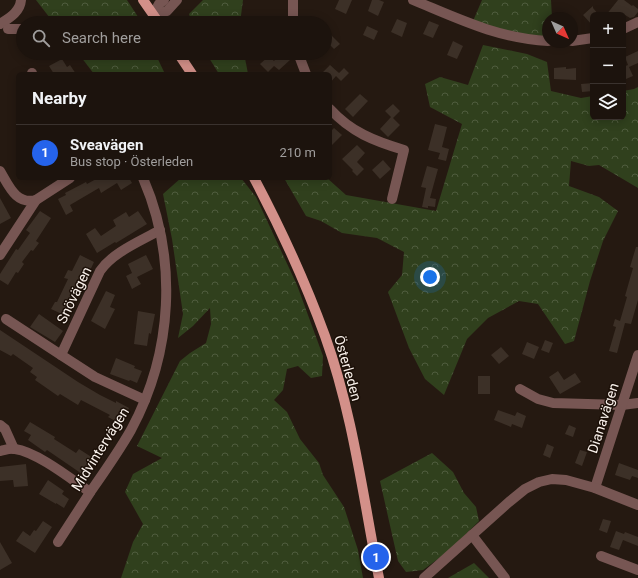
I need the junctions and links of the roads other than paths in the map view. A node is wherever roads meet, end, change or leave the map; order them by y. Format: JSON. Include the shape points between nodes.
{"nodes":[{"id":1,"x":21,"y":0,"type":"edge"},
{"id":2,"x":143,"y":0,"type":"edge"},
{"id":3,"x":164,"y":0,"type":"edge"},
{"id":4,"x":177,"y":0,"type":"edge"},
{"id":5,"x":293,"y":0,"type":"edge"},
{"id":6,"x":413,"y":0,"type":"edge"},
{"id":7,"x":154,"y":16,"type":"edge"},
{"id":8,"x":157,"y":16,"type":"edge"},
{"id":9,"x":160,"y":16,"type":"edge"},
{"id":10,"x":293,"y":16,"type":"edge"},
{"id":11,"x":638,"y":22,"type":"edge"},
{"id":12,"x":4,"y":26,"type":"edge"},
{"id":13,"x":16,"y":28,"type":"edge"},
{"id":14,"x":626,"y":28,"type":"edge"},
{"id":15,"x":590,"y":38,"type":"edge"},
{"id":16,"x":578,"y":40,"type":"edge"},
{"id":17,"x":542,"y":41,"type":"edge"},
{"id":18,"x":183,"y":60,"type":"edge"},
{"id":19,"x":301,"y":60,"type":"edge"},
{"id":20,"x":191,"y":72,"type":"edge"},
{"id":21,"x":305,"y":72,"type":"edge"},
{"id":22,"x":332,"y":111,"type":"edge"},
{"id":23,"x":0,"y":171,"type":"edge"},
{"id":24,"x":67,"y":180,"type":"edge"},
{"id":25,"x":145,"y":180,"type":"edge"},
{"id":26,"x":255,"y":180,"type":"edge"},
{"id":27,"x":392,"y":199,"type":"dead end"},
{"id":28,"x":36,"y":200,"type":"junction"},
{"id":29,"x":160,"y":230,"type":"junction"},
{"id":30,"x":0,"y":255,"type":"edge"},
{"id":31,"x":6,"y":319,"type":"dead end"},
{"id":32,"x":61,"y":355,"type":"junction"},
{"id":33,"x":638,"y":356,"type":"edge"},
{"id":34,"x":520,"y":389,"type":"dead end"},
{"id":35,"x":145,"y":400,"type":"junction"},
{"id":36,"x":638,"y":403,"type":"edge"},
{"id":37,"x":622,"y":405,"type":"junction"},
{"id":38,"x":0,"y":425,"type":"edge"},
{"id":39,"x":14,"y":449,"type":"junction"},
{"id":40,"x":0,"y":451,"type":"edge"},
{"id":41,"x":595,"y":488,"type":"junction"},
{"id":42,"x":90,"y":492,"type":"junction"},
{"id":43,"x":638,"y":505,"type":"edge"},
{"id":44,"x":472,"y":535,"type":"junction"},
{"id":45,"x":58,"y":542,"type":"dead end"},
{"id":46,"x":601,"y":556,"type":"dead end"},
{"id":47,"x":638,"y":570,"type":"edge"},
{"id":48,"x":379,"y":578,"type":"edge"},
{"id":49,"x":424,"y":578,"type":"edge"},
{"id":50,"x":505,"y":578,"type":"edge"}],
"edges":[{"from":1,"to":12,"type":"street","via":[[16,12]]},
{"from":2,"to":7,"type":"main road"},
{"from":3,"to":8,"type":"street","via":[[159,4]]},
{"from":4,"to":9,"type":"street"},
{"from":5,"to":10,"type":"street"},
{"from":6,"to":17,"type":"street","via":[[499,34]]},
{"from":11,"to":14,"type":"street"},
{"from":12,"to":13,"type":"street"},
{"from":15,"to":16,"type":"street"},
{"from":18,"to":20,"type":"main road"},
{"from":19,"to":21,"type":"street"},
{"from":22,"to":27,"type":"street","via":[[365,136],[404,150]]},
{"from":23,"to":28,"type":"street","via":[[20,199],[29,202]]},
{"from":24,"to":28,"type":"street"},
{"from":25,"to":29,"type":"street","name":"Midvintervägen"},
{"from":26,"to":48,"type":"main road","name":"Österleden","via":[[298,266],[327,342],[359,465]]},
{"from":28,"to":30,"type":"street"},
{"from":29,"to":32,"type":"street","name":"Snövägen","via":[[106,262]]},
{"from":29,"to":35,"type":"street","name":"Midvintervägen","via":[[166,265],[167,304],[157,367]]},
{"from":31,"to":32,"type":"street"},
{"from":32,"to":35,"type":"street","via":[[101,380]]},
{"from":33,"to":37,"type":"street","name":"Dianavägen"},
{"from":34,"to":37,"type":"street","via":[[538,399],[553,403]]},
{"from":35,"to":42,"type":"street","name":"Midvintervägen","via":[[131,430]]},
{"from":36,"to":37,"type":"street"},
{"from":37,"to":41,"type":"street","name":"Dianavägen"},
{"from":38,"to":39,"type":"street","via":[[5,429]]},
{"from":39,"to":40,"type":"street"},
{"from":39,"to":42,"type":"street","via":[[44,462]]},
{"from":41,"to":43,"type":"street"},
{"from":41,"to":44,"type":"street","via":[[566,480],[552,479],[539,482],[508,502]]},
{"from":42,"to":45,"type":"street","name":"Midvintervägen"},
{"from":44,"to":49,"type":"street"},
{"from":44,"to":50,"type":"street"},
{"from":46,"to":47,"type":"street"}]}
